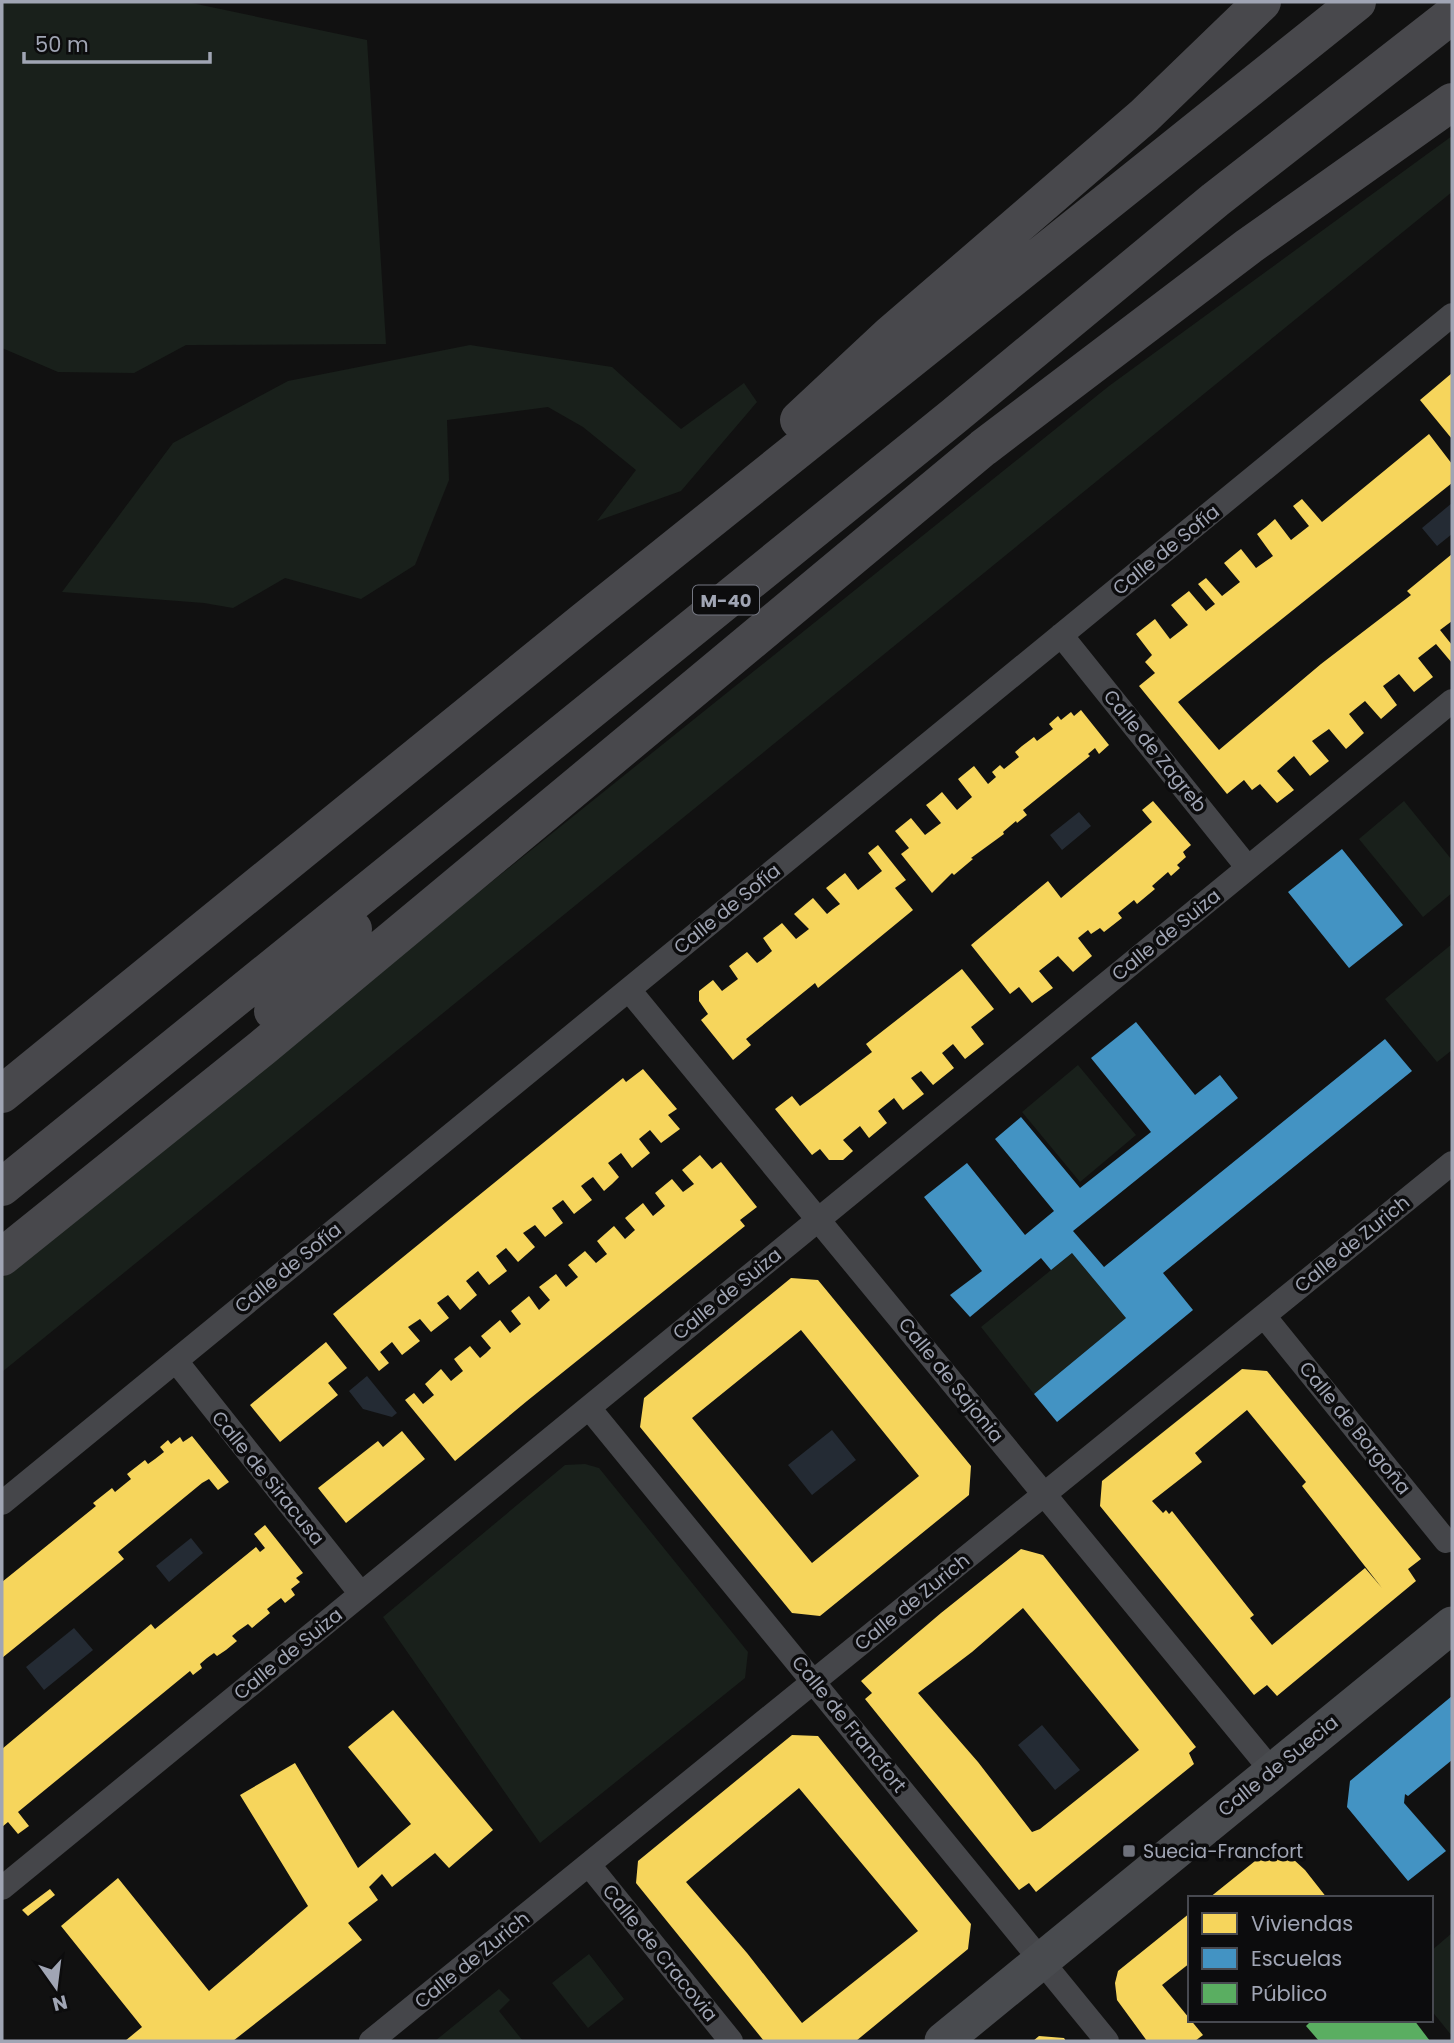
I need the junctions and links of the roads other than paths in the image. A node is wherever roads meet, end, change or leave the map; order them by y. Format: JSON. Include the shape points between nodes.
{"nodes":[{"id":1,"x":1262,"y":2,"type":"edge"},
{"id":2,"x":1357,"y":2,"type":"edge"},
{"id":3,"x":1452,"y":15,"type":"edge"},
{"id":4,"x":1452,"y":102,"type":"edge"},
{"id":5,"x":1452,"y":315,"type":"edge"},
{"id":6,"x":583,"y":621,"type":"junction"},
{"id":7,"x":1061,"y":635,"type":"junction"},
{"id":8,"x":1452,"y":701,"type":"edge"},
{"id":9,"x":482,"y":797,"type":"junction"},
{"id":10,"x":1248,"y":867,"type":"junction"},
{"id":11,"x":629,"y":990,"type":"junction"},
{"id":12,"x":2,"y":1094,"type":"edge"},
{"id":13,"x":144,"y":1143,"type":"junction"},
{"id":14,"x":1452,"y":1163,"type":"edge"},
{"id":15,"x":2,"y":1187,"type":"edge"},
{"id":16,"x":819,"y":1218,"type":"junction"},
{"id":17,"x":2,"y":1257,"type":"edge"},
{"id":18,"x":1264,"y":1316,"type":"junction"},
{"id":19,"x":176,"y":1361,"type":"junction"},
{"id":20,"x":589,"y":1408,"type":"junction"},
{"id":21,"x":1044,"y":1494,"type":"junction"},
{"id":22,"x":2,"y":1503,"type":"edge"},
{"id":23,"x":1446,"y":1541,"type":"dead end"},
{"id":24,"x":361,"y":1594,"type":"junction"},
{"id":25,"x":1452,"y":1625,"type":"edge"},
{"id":26,"x":814,"y":1681,"type":"junction"},
{"id":27,"x":1272,"y":1771,"type":"junction"},
{"id":28,"x":589,"y":1865,"type":"junction"},
{"id":29,"x":2,"y":1888,"type":"edge"},
{"id":30,"x":1042,"y":1960,"type":"junction"},
{"id":31,"x":371,"y":2041,"type":"edge"},
{"id":32,"x":732,"y":2041,"type":"edge"},
{"id":33,"x":943,"y":2041,"type":"edge"},
{"id":34,"x":1107,"y":2041,"type":"edge"}],
"edges":[{"from":1,"to":6,"type":"highway","via":[[1143,116],[890,335]]},
{"from":2,"to":6,"type":"highway"},
{"from":3,"to":9,"type":"highway","number":"M-40","via":[[1215,200]]},
{"from":4,"to":13,"type":"highway","via":[[1248,246],[983,448]]},
{"from":5,"to":7,"type":"street","name":"Calle de Sofía"},
{"from":6,"to":12,"type":"highway"},
{"from":7,"to":10,"type":"street","name":"Calle de Zagreb"},
{"from":7,"to":11,"type":"street","name":"Calle de Sofía"},
{"from":8,"to":10,"type":"street","name":"Calle de Suiza"},
{"from":9,"to":13,"type":"highway"},
{"from":9,"to":15,"type":"highway","number":"M-40"},
{"from":10,"to":16,"type":"street","name":"Calle de Suiza"},
{"from":11,"to":16,"type":"street","name":"Calle de Sajonia"},
{"from":11,"to":19,"type":"street","name":"Calle de Sofía"},
{"from":13,"to":17,"type":"highway"},
{"from":14,"to":18,"type":"street","name":"Calle de Zurich"},
{"from":16,"to":20,"type":"street","name":"Calle de Suiza"},
{"from":16,"to":21,"type":"street","name":"Calle de Sajonia"},
{"from":18,"to":21,"type":"street","name":"Calle de Zurich"},
{"from":18,"to":23,"type":"street","name":"Calle de Borgoña"},
{"from":19,"to":22,"type":"street","name":"Calle de Sofía"},
{"from":19,"to":24,"type":"street","name":"Calle de Siracusa"},
{"from":20,"to":24,"type":"street","name":"Calle de Suiza"},
{"from":20,"to":26,"type":"street","name":"Calle de Francfort"},
{"from":21,"to":26,"type":"street","name":"Calle de Zurich"},
{"from":21,"to":27,"type":"street","name":"Calle de Sajonia"},
{"from":24,"to":29,"type":"street","name":"Calle de Suiza"},
{"from":25,"to":27,"type":"street","name":"Calle de Suecia"},
{"from":26,"to":28,"type":"street","name":"Calle de Zurich"},
{"from":26,"to":30,"type":"street","name":"Calle de Francfort"},
{"from":27,"to":30,"type":"street","name":"Calle de Suecia"},
{"from":28,"to":31,"type":"street","name":"Calle de Zurich"},
{"from":28,"to":32,"type":"street","name":"Calle de Cracovia"},
{"from":30,"to":33,"type":"street","name":"Calle de Suecia"},
{"from":30,"to":34,"type":"street","name":"Calle de Francfort"}]}
